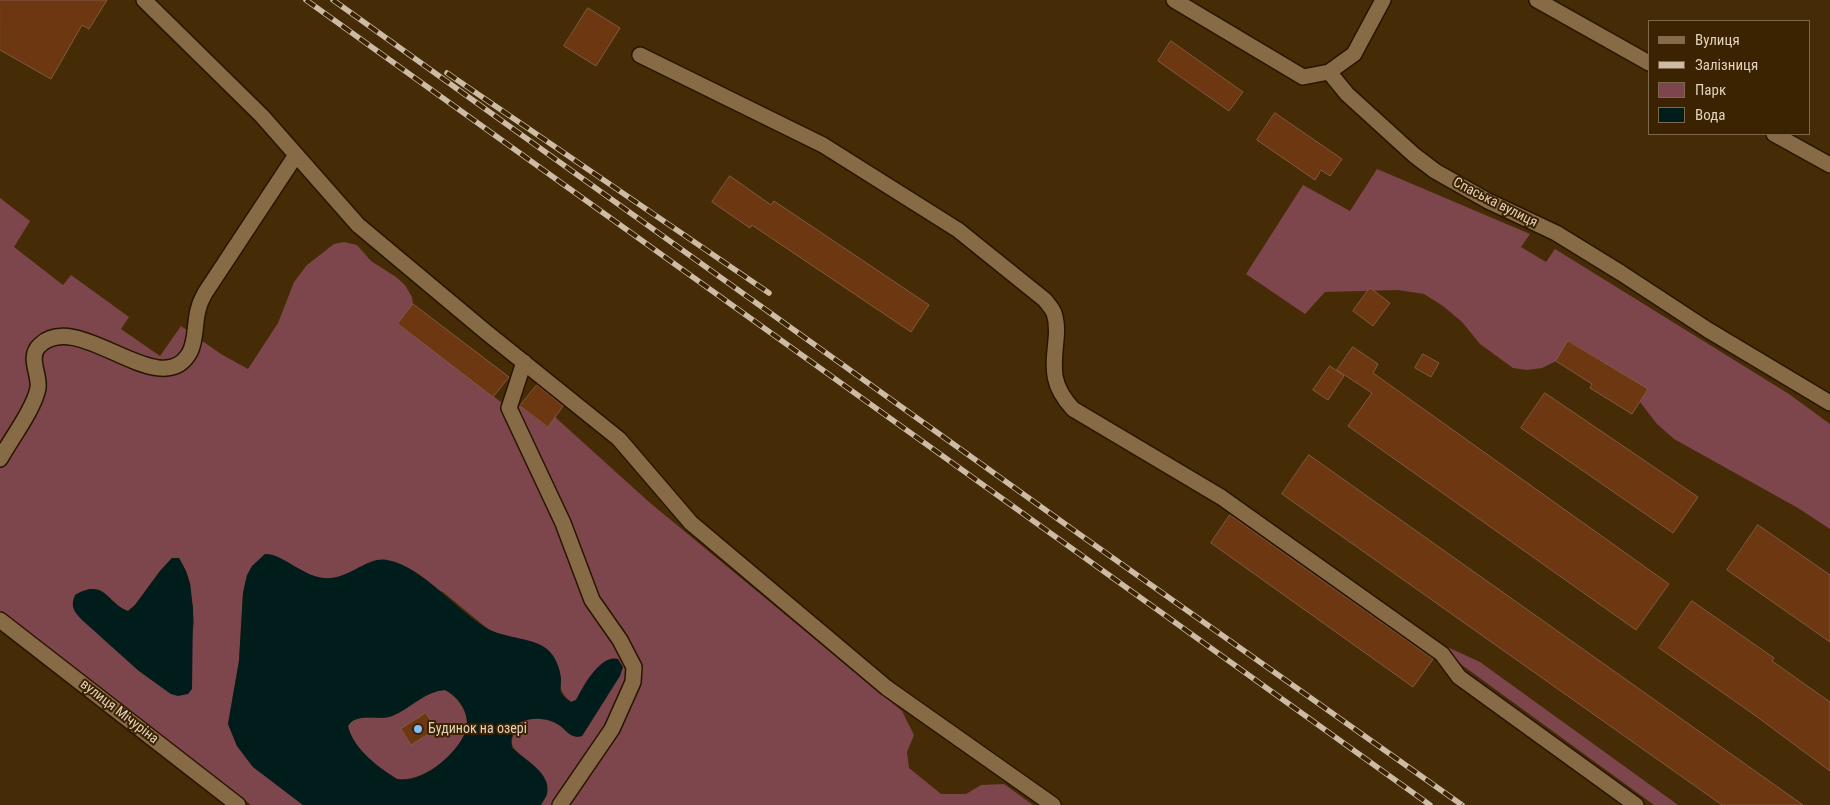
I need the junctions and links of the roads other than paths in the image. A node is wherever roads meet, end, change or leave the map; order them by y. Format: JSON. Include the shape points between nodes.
{"nodes":[{"id":1,"x":144,"y":0,"type":"edge"},
{"id":2,"x":1174,"y":0,"type":"edge"},
{"id":3,"x":1383,"y":0,"type":"edge"},
{"id":4,"x":1537,"y":0,"type":"edge"},
{"id":5,"x":640,"y":55,"type":"dead end"},
{"id":6,"x":1648,"y":62,"type":"edge"},
{"id":7,"x":1329,"y":72,"type":"junction"},
{"id":8,"x":1776,"y":135,"type":"edge"},
{"id":9,"x":296,"y":155,"type":"junction"},
{"id":10,"x":1830,"y":165,"type":"edge"},
{"id":11,"x":524,"y":362,"type":"junction"},
{"id":12,"x":1830,"y":403,"type":"edge"},
{"id":13,"x":0,"y":459,"type":"edge"},
{"id":14,"x":0,"y":620,"type":"edge"},
{"id":15,"x":238,"y":805,"type":"edge"},
{"id":16,"x":560,"y":805,"type":"edge"},
{"id":17,"x":1053,"y":805,"type":"edge"},
{"id":18,"x":1636,"y":805,"type":"edge"}],
"edges":[{"from":1,"to":9,"type":"street","via":[[262,116]]},
{"from":2,"to":7,"type":"street","via":[[1303,77]]},
{"from":3,"to":7,"type":"street","via":[[1354,54]]},
{"from":4,"to":6,"type":"street"},
{"from":5,"to":18,"type":"street","via":[[823,145],[958,230],[1046,300],[1054,312],[1057,327],[1053,374],[1057,388],[1073,409],[1221,497],[1442,654],[1459,677]]},
{"from":7,"to":12,"type":"street","name":"Спаська вулиця","via":[[1347,94],[1435,171],[1488,201],[1556,233]]},
{"from":8,"to":10,"type":"street"},
{"from":9,"to":11,"type":"street","via":[[358,224]]},
{"from":9,"to":13,"type":"street","via":[[205,293],[198,307],[190,352],[179,365],[163,369],[84,340],[65,336],[49,338],[38,346],[34,358],[38,386],[34,403]]},
{"from":11,"to":16,"type":"street","via":[[509,408],[563,523],[592,600],[634,667],[633,682],[612,729]]},
{"from":11,"to":17,"type":"street","via":[[619,439],[691,522],[879,682]]},
{"from":14,"to":15,"type":"street","name":"вулиця Мічуріна"}]}
